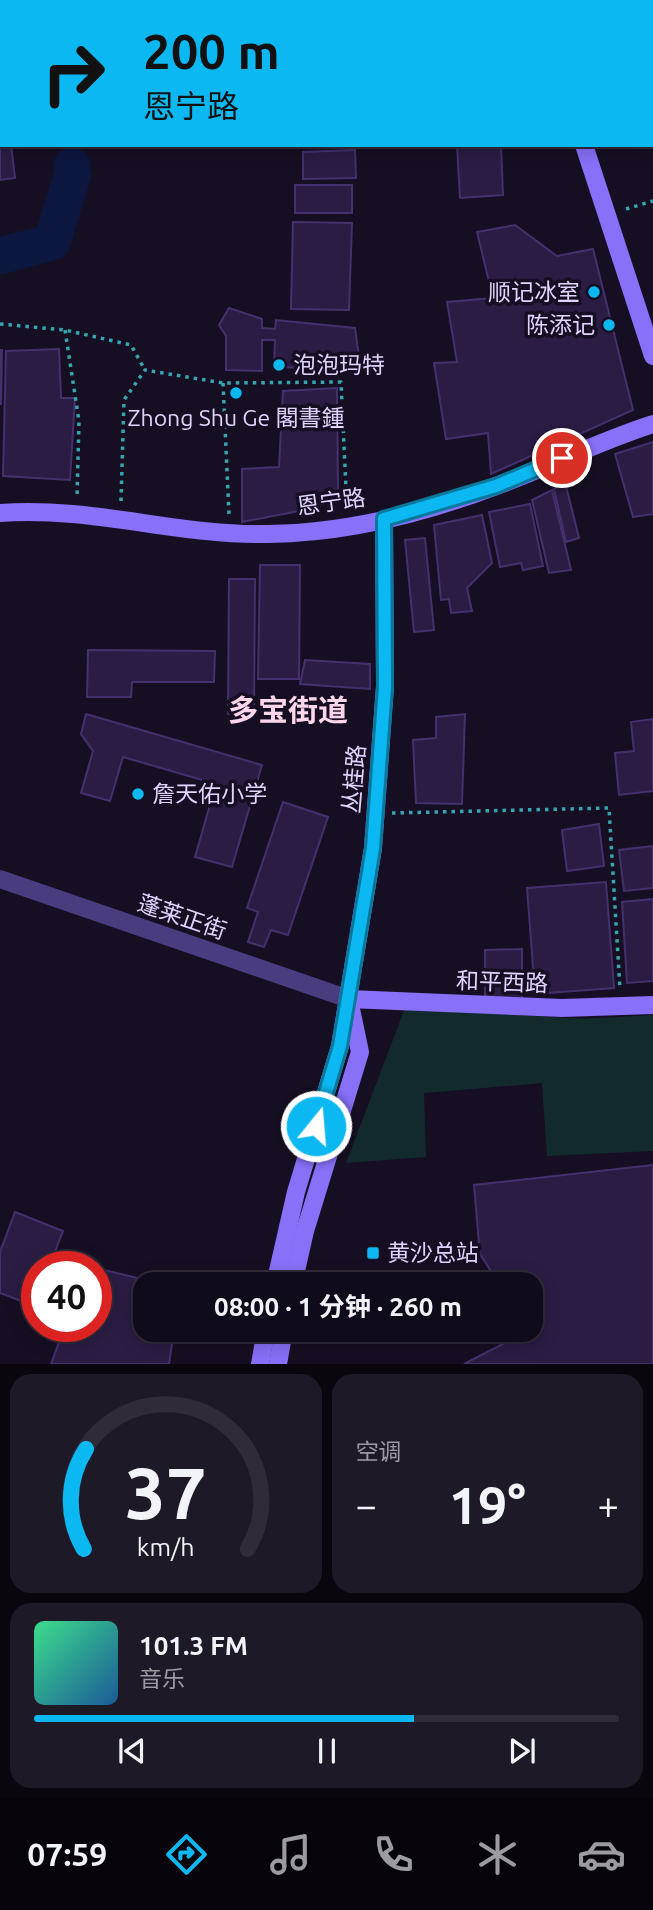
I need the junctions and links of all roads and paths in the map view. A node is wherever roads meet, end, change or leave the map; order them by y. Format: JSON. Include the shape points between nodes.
{"nodes":[{"id":1,"x":585,"y":147,"type":"edge"},
{"id":2,"x":653,"y":201,"type":"edge"},
{"id":3,"x":607,"y":215,"type":"junction"},
{"id":4,"x":0,"y":324,"type":"edge"},
{"id":5,"x":65,"y":330,"type":"junction"},
{"id":6,"x":653,"y":356,"type":"edge"},
{"id":7,"x":145,"y":370,"type":"junction"},
{"id":8,"x":223,"y":383,"type":"junction"},
{"id":9,"x":653,"y":424,"type":"edge"},
{"id":10,"x":77,"y":512,"type":"junction"},
{"id":11,"x":0,"y":513,"type":"edge"},
{"id":12,"x":384,"y":519,"type":"junction"},
{"id":13,"x":120,"y":520,"type":"junction"},
{"id":14,"x":347,"y":525,"type":"junction"},
{"id":15,"x":230,"y":534,"type":"junction"},
{"id":16,"x":376,"y":813,"type":"junction"},
{"id":17,"x":0,"y":879,"type":"edge"},
{"id":18,"x":349,"y":999,"type":"junction"},
{"id":19,"x":653,"y":1006,"type":"edge"},
{"id":20,"x":621,"y":1007,"type":"junction"},
{"id":21,"x":316,"y":1195,"type":"junction"},
{"id":22,"x":287,"y":1233,"type":"junction"},
{"id":23,"x":278,"y":1272,"type":"edge"},
{"id":24,"x":296,"y":1272,"type":"edge"},
{"id":25,"x":264,"y":1342,"type":"edge"},
{"id":26,"x":282,"y":1342,"type":"edge"},
{"id":27,"x":260,"y":1364,"type":"edge"},
{"id":28,"x":278,"y":1364,"type":"edge"}],
"edges":[{"from":1,"to":3,"type":"street"},
{"from":2,"to":3,"type":"path"},
{"from":3,"to":6,"type":"street"},
{"from":4,"to":5,"type":"path"},
{"from":5,"to":7,"type":"path","via":[[131,345]]},
{"from":5,"to":10,"type":"path","via":[[79,422]]},
{"from":7,"to":8,"type":"path"},
{"from":7,"to":13,"type":"path","via":[[124,400]]},
{"from":8,"to":14,"type":"path","via":[[341,382]]},
{"from":8,"to":15,"type":"path"},
{"from":9,"to":12,"type":"street","name":"恩宁路","via":[[601,440],[496,486]]},
{"from":10,"to":11,"type":"street","name":"恩宁路"},
{"from":10,"to":13,"type":"street","name":"恩宁路"},
{"from":12,"to":14,"type":"street","name":"恩宁路"},
{"from":12,"to":16,"type":"street","name":"丛桂路","via":[[385,687]]},
{"from":13,"to":15,"type":"street","name":"恩宁路"},
{"from":14,"to":15,"type":"street","name":"恩宁路"},
{"from":16,"to":18,"type":"street","name":"丛桂路"},
{"from":16,"to":20,"type":"path","via":[[610,808]]},
{"from":17,"to":18,"type":"street","name":"蓬莱正街"},
{"from":18,"to":20,"type":"street","name":"和平西路","via":[[562,1009]]},
{"from":18,"to":21,"type":"street","name":"丛桂路","via":[[360,1052]]},
{"from":18,"to":22,"type":"street","name":"丛桂路"},
{"from":19,"to":20,"type":"street","name":"和平西路"},
{"from":21,"to":22,"type":"street"},
{"from":21,"to":24,"type":"street","name":"丛桂路"},
{"from":22,"to":23,"type":"street","name":"丛桂路"},
{"from":25,"to":27,"type":"street"},
{"from":26,"to":28,"type":"street"}]}
